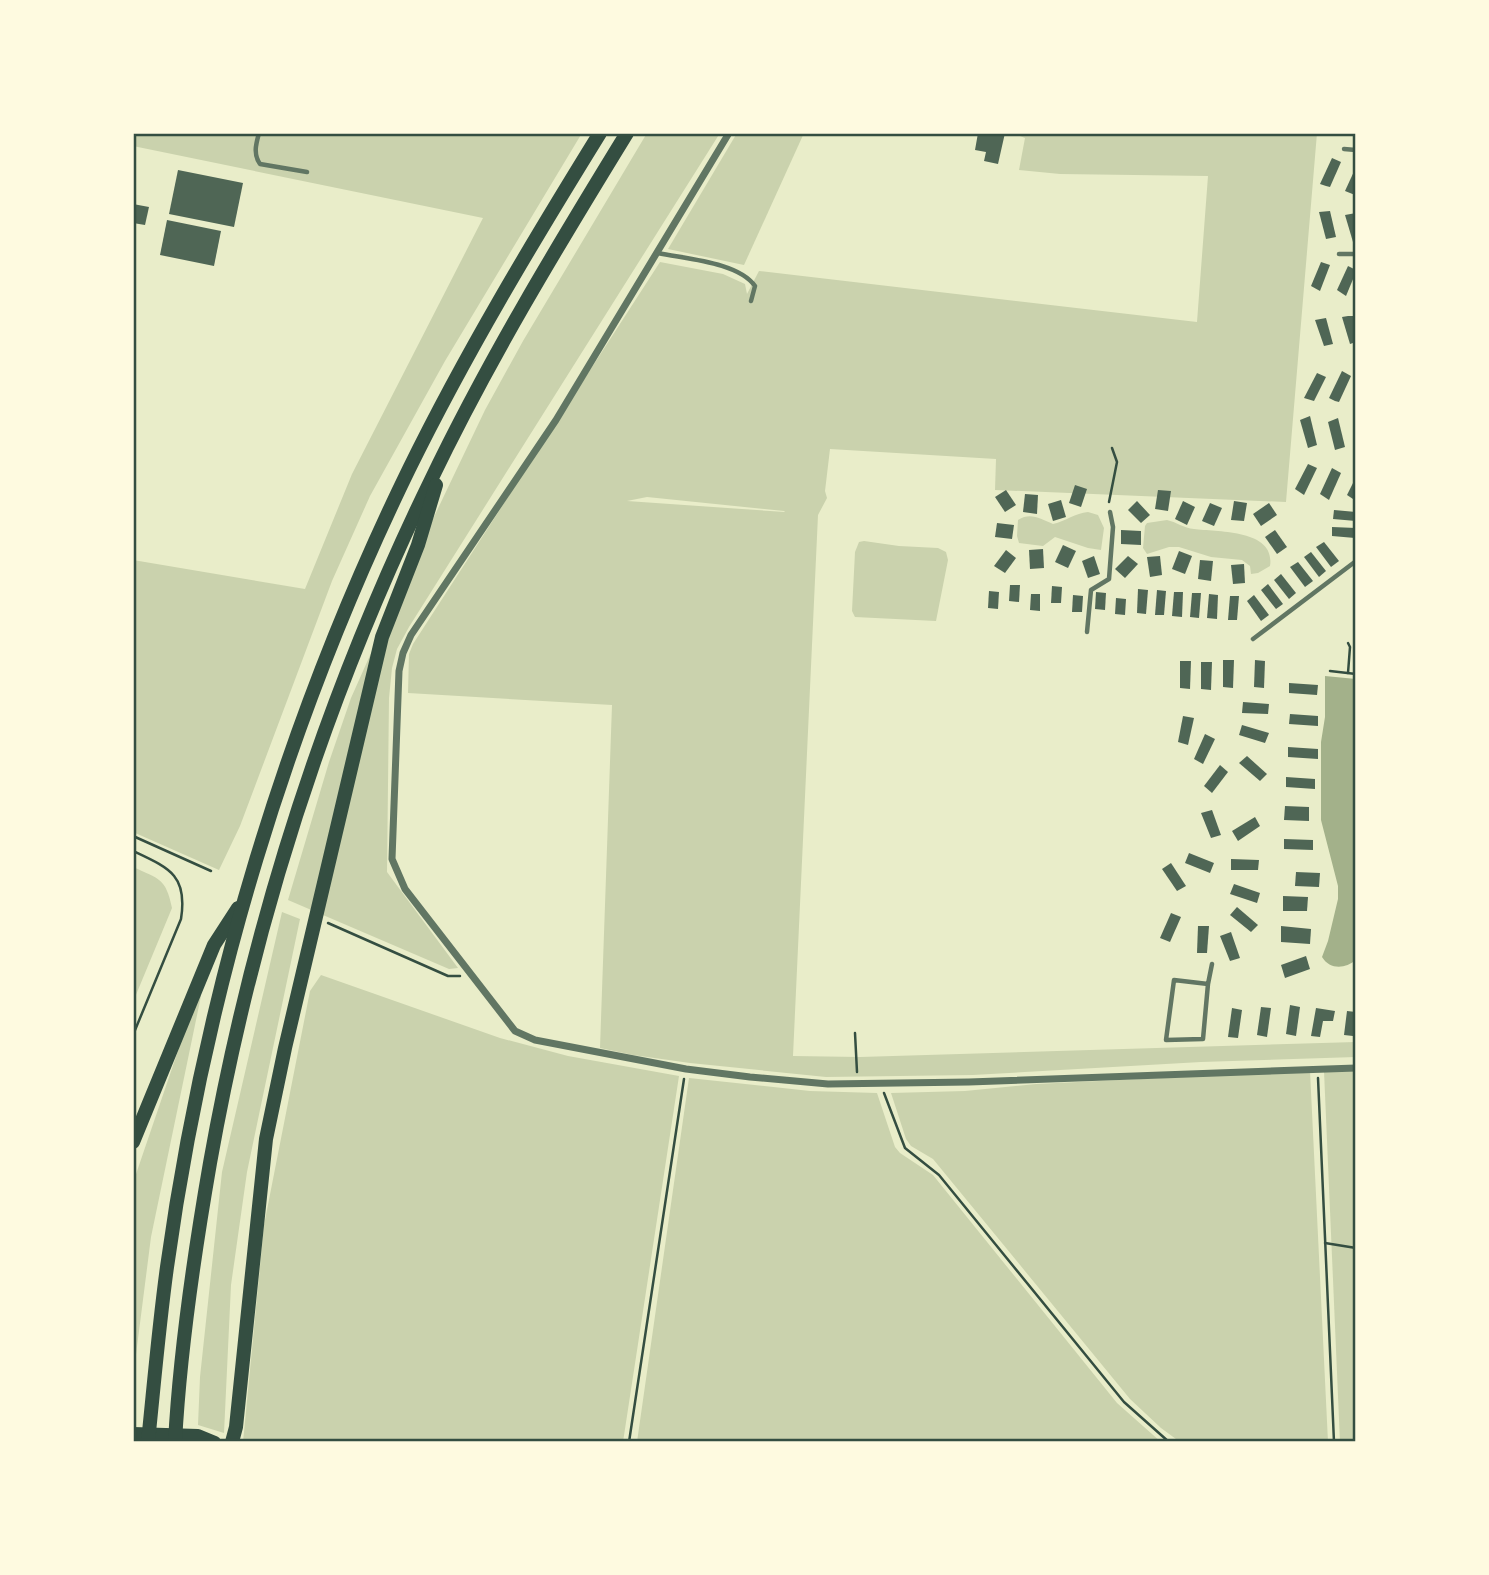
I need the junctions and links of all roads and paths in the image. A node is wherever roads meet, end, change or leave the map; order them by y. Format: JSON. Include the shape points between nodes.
{"nodes":[{"id":1,"x":259,"y":133,"type":"edge"},
{"id":2,"x":600,"y":133,"type":"edge"},
{"id":3,"x":627,"y":133,"type":"edge"},
{"id":4,"x":729,"y":133,"type":"edge"},
{"id":5,"x":1344,"y":149,"type":"dead end"},
{"id":6,"x":1356,"y":150,"type":"edge"},
{"id":7,"x":307,"y":172,"type":"dead end"},
{"id":8,"x":658,"y":253,"type":"junction"},
{"id":9,"x":1339,"y":254,"type":"dead end"},
{"id":10,"x":1356,"y":254,"type":"edge"},
{"id":11,"x":751,"y":301,"type":"dead end"},
{"id":12,"x":450,"y":440,"type":"junction"},
{"id":13,"x":1112,"y":448,"type":"dead end"},
{"id":14,"x":1110,"y":512,"type":"joint"},
{"id":15,"x":1356,"y":561,"type":"edge"},
{"id":16,"x":1087,"y":632,"type":"dead end"},
{"id":17,"x":1253,"y":639,"type":"dead end"},
{"id":18,"x":1348,"y":643,"type":"dead end"},
{"id":19,"x":1330,"y":671,"type":"dead end"},
{"id":20,"x":1348,"y":673,"type":"junction"},
{"id":21,"x":1356,"y":674,"type":"edge"},
{"id":22,"x":133,"y":836,"type":"edge"},
{"id":23,"x":133,"y":851,"type":"edge"},
{"id":24,"x":211,"y":871,"type":"dead end"},
{"id":25,"x":246,"y":895,"type":"junction"},
{"id":26,"x":328,"y":923,"type":"dead end"},
{"id":27,"x":1212,"y":964,"type":"dead end"},
{"id":28,"x":468,"y":972,"type":"junction"},
{"id":29,"x":1208,"y":984,"type":"junction"},
{"id":30,"x":855,"y":1033,"type":"dead end"},
{"id":31,"x":133,"y":1035,"type":"edge"},
{"id":32,"x":1356,"y":1068,"type":"edge"},
{"id":33,"x":686,"y":1069,"type":"junction"},
{"id":34,"x":1318,"y":1069,"type":"junction"},
{"id":35,"x":856,"y":1084,"type":"junction"},
{"id":36,"x":882,"y":1084,"type":"junction"},
{"id":37,"x":133,"y":1142,"type":"edge"},
{"id":38,"x":1325,"y":1243,"type":"junction"},
{"id":39,"x":1356,"y":1248,"type":"edge"},
{"id":40,"x":133,"y":1433,"type":"edge"},
{"id":41,"x":148,"y":1442,"type":"edge"},
{"id":42,"x":175,"y":1442,"type":"edge"},
{"id":43,"x":215,"y":1442,"type":"edge"},
{"id":44,"x":232,"y":1442,"type":"edge"},
{"id":45,"x":629,"y":1442,"type":"edge"},
{"id":46,"x":1169,"y":1442,"type":"edge"},
{"id":47,"x":1334,"y":1442,"type":"edge"}],
"edges":[{"from":1,"to":7,"type":"lane","via":[[255,147],[260,164]]},
{"from":2,"to":25,"type":"highway","via":[[515,271],[401,486],[305,716]]},
{"from":3,"to":12,"type":"highway","via":[[535,285]]},
{"from":4,"to":8,"type":"street"},
{"from":5,"to":6,"type":"lane"},
{"from":8,"to":11,"type":"lane","via":[[731,268],[748,276],[755,286]]},
{"from":8,"to":28,"type":"street","via":[[556,420],[403,653],[397,689],[392,859],[405,889]]},
{"from":9,"to":10,"type":"lane"},
{"from":12,"to":42,"type":"highway","via":[[357,647],[268,905],[204,1196]]},
{"from":12,"to":44,"type":"highway","via":[[418,545],[382,637],[285,1048],[266,1139]]},
{"from":13,"to":14,"type":"path","via":[[1117,462],[1108,498]]},
{"from":14,"to":16,"type":"lane","via":[[1109,579],[1091,590]]},
{"from":15,"to":17,"type":"lane"},
{"from":18,"to":20,"type":"path"},
{"from":19,"to":20,"type":"path"},
{"from":20,"to":21,"type":"path"},
{"from":22,"to":24,"type":"path"},
{"from":23,"to":31,"type":"path","via":[[173,873],[184,903]]},
{"from":25,"to":37,"type":"highway","via":[[214,945]]},
{"from":25,"to":41,"type":"highway","via":[[215,1014],[182,1177],[165,1281]]},
{"from":26,"to":28,"type":"path","via":[[448,976],[457,978]]},
{"from":27,"to":29,"type":"lane"},
{"from":28,"to":33,"type":"street","via":[[514,1031],[523,1036]]},
{"from":29,"to":29,"type":"lane","via":[[1174,980],[1166,1040],[1203,1039]]},
{"from":30,"to":35,"type":"path"},
{"from":32,"to":34,"type":"street"},
{"from":33,"to":35,"type":"street"},
{"from":33,"to":45,"type":"path"},
{"from":34,"to":36,"type":"street"},
{"from":34,"to":38,"type":"path"},
{"from":35,"to":36,"type":"street"},
{"from":36,"to":46,"type":"path","via":[[905,1148],[939,1175],[1124,1402]]},
{"from":38,"to":39,"type":"path"},
{"from":38,"to":47,"type":"path"},
{"from":40,"to":43,"type":"main road","via":[[198,1435]]}]}
